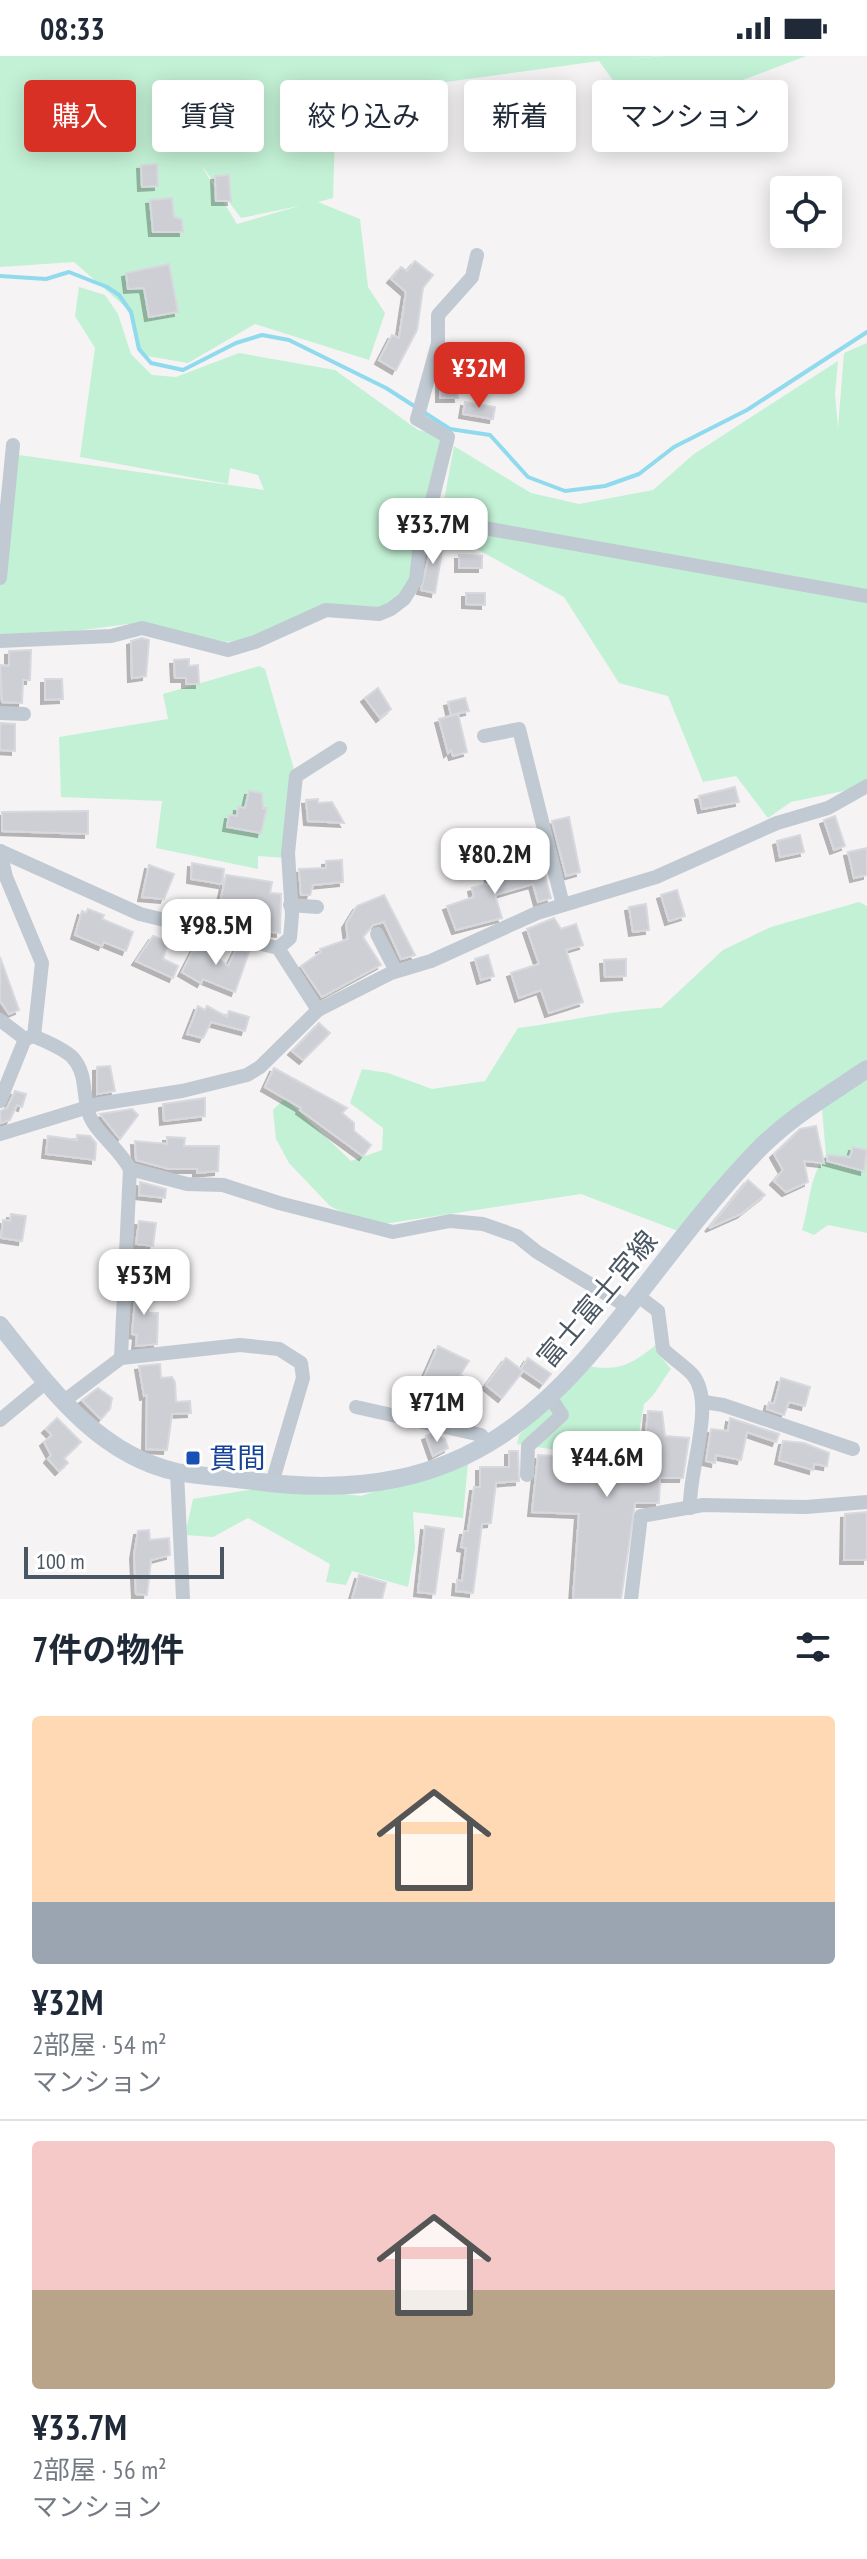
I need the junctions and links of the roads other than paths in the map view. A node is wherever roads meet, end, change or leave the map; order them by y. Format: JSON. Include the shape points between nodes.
{"nodes":[{"id":1,"x":477,"y":255,"type":"dead end"},
{"id":2,"x":13,"y":445,"type":"dead end"},
{"id":3,"x":439,"y":520,"type":"dead end"},
{"id":4,"x":0,"y":578,"type":"edge"},
{"id":5,"x":867,"y":596,"type":"edge"},
{"id":6,"x":0,"y":641,"type":"edge"},
{"id":7,"x":0,"y":713,"type":"edge"},
{"id":8,"x":24,"y":714,"type":"dead end"},
{"id":9,"x":484,"y":736,"type":"dead end"},
{"id":10,"x":340,"y":748,"type":"dead end"},
{"id":11,"x":867,"y":786,"type":"edge"},
{"id":12,"x":290,"y":905,"type":"junction"},
{"id":13,"x":563,"y":905,"type":"junction"},
{"id":14,"x":317,"y":907,"type":"dead end"},
{"id":15,"x":377,"y":934,"type":"dead end"},
{"id":16,"x":278,"y":948,"type":"junction"},
{"id":17,"x":396,"y":971,"type":"junction"},
{"id":18,"x":318,"y":1010,"type":"junction"},
{"id":19,"x":0,"y":1020,"type":"edge"},
{"id":20,"x":30,"y":1038,"type":"junction"},
{"id":21,"x":867,"y":1069,"type":"edge"},
{"id":22,"x":0,"y":1101,"type":"edge"},
{"id":23,"x":86,"y":1109,"type":"junction"},
{"id":24,"x":0,"y":1134,"type":"edge"},
{"id":25,"x":130,"y":1169,"type":"junction"},
{"id":26,"x":633,"y":1301,"type":"junction"},
{"id":27,"x":0,"y":1325,"type":"edge"},
{"id":28,"x":121,"y":1358,"type":"junction"},
{"id":29,"x":46,"y":1382,"type":"junction"},
{"id":30,"x":550,"y":1397,"type":"junction"},
{"id":31,"x":64,"y":1401,"type":"junction"},
{"id":32,"x":704,"y":1402,"type":"junction"},
{"id":33,"x":356,"y":1407,"type":"dead end"},
{"id":34,"x":1,"y":1417,"type":"edge"},
{"id":35,"x":488,"y":1445,"type":"junction"},
{"id":36,"x":853,"y":1449,"type":"dead end"},
{"id":37,"x":177,"y":1472,"type":"junction"},
{"id":38,"x":527,"y":1475,"type":"dead end"},
{"id":39,"x":272,"y":1483,"type":"junction"},
{"id":40,"x":867,"y":1502,"type":"edge"},
{"id":41,"x":690,"y":1508,"type":"junction"},
{"id":42,"x":183,"y":1599,"type":"edge"},
{"id":43,"x":631,"y":1599,"type":"edge"}],
"edges":[{"from":1,"to":6,"type":"street","via":[[472,277],[438,315],[438,343],[417,419],[448,437],[416,580],[393,608],[379,614],[326,610],[228,650],[142,628],[111,636]]},
{"from":2,"to":4,"type":"street"},
{"from":3,"to":5,"type":"street"},
{"from":7,"to":8,"type":"street"},
{"from":9,"to":13,"type":"street","via":[[519,729]]},
{"from":10,"to":12,"type":"street","via":[[296,776],[288,853]]},
{"from":11,"to":13,"type":"street","via":[[828,808],[777,823],[656,877]]},
{"from":12,"to":14,"type":"street"},
{"from":12,"to":16,"type":"street","via":[[290,938]]},
{"from":13,"to":17,"type":"street"},
{"from":15,"to":17,"type":"street"},
{"from":16,"to":18,"type":"street"},
{"from":16,"to":20,"type":"street","via":[[140,914],[0,851],[42,963]]},
{"from":17,"to":18,"type":"street"},
{"from":18,"to":23,"type":"street","via":[[247,1075]]},
{"from":19,"to":20,"type":"street"},
{"from":20,"to":22,"type":"street"},
{"from":20,"to":23,"type":"street","via":[[72,1057],[82,1073]]},
{"from":21,"to":26,"type":"main road","name":"富士富士宮線","via":[[791,1120],[756,1152]]},
{"from":23,"to":24,"type":"street"},
{"from":23,"to":25,"type":"street"},
{"from":25,"to":26,"type":"street","via":[[187,1184],[223,1185],[393,1232],[450,1221],[483,1224],[517,1236]]},
{"from":25,"to":28,"type":"street"},
{"from":26,"to":30,"type":"main road","name":"富士富士宮線"},
{"from":26,"to":32,"type":"street","via":[[658,1311],[663,1349],[694,1376]]},
{"from":27,"to":29,"type":"main road","name":"富士富士宮線"},
{"from":28,"to":31,"type":"street"},
{"from":28,"to":39,"type":"street","via":[[240,1345],[279,1349],[301,1363],[303,1378]]},
{"from":29,"to":31,"type":"main road","name":"富士富士宮線"},
{"from":29,"to":34,"type":"street"},
{"from":30,"to":35,"type":"main road","name":"富士富士宮線"},
{"from":30,"to":38,"type":"street","via":[[562,1415],[528,1446]]},
{"from":31,"to":37,"type":"main road","name":"富士富士宮線","via":[[123,1451]]},
{"from":32,"to":36,"type":"street"},
{"from":32,"to":41,"type":"street"},
{"from":33,"to":35,"type":"street","via":[[481,1435]]},
{"from":35,"to":39,"type":"main road","name":"富士富士宮線","via":[[430,1470],[370,1485]]},
{"from":37,"to":39,"type":"main road","name":"富士富士宮線"},
{"from":37,"to":42,"type":"street"},
{"from":40,"to":41,"type":"street"},
{"from":41,"to":43,"type":"street","via":[[641,1516]]}]}
